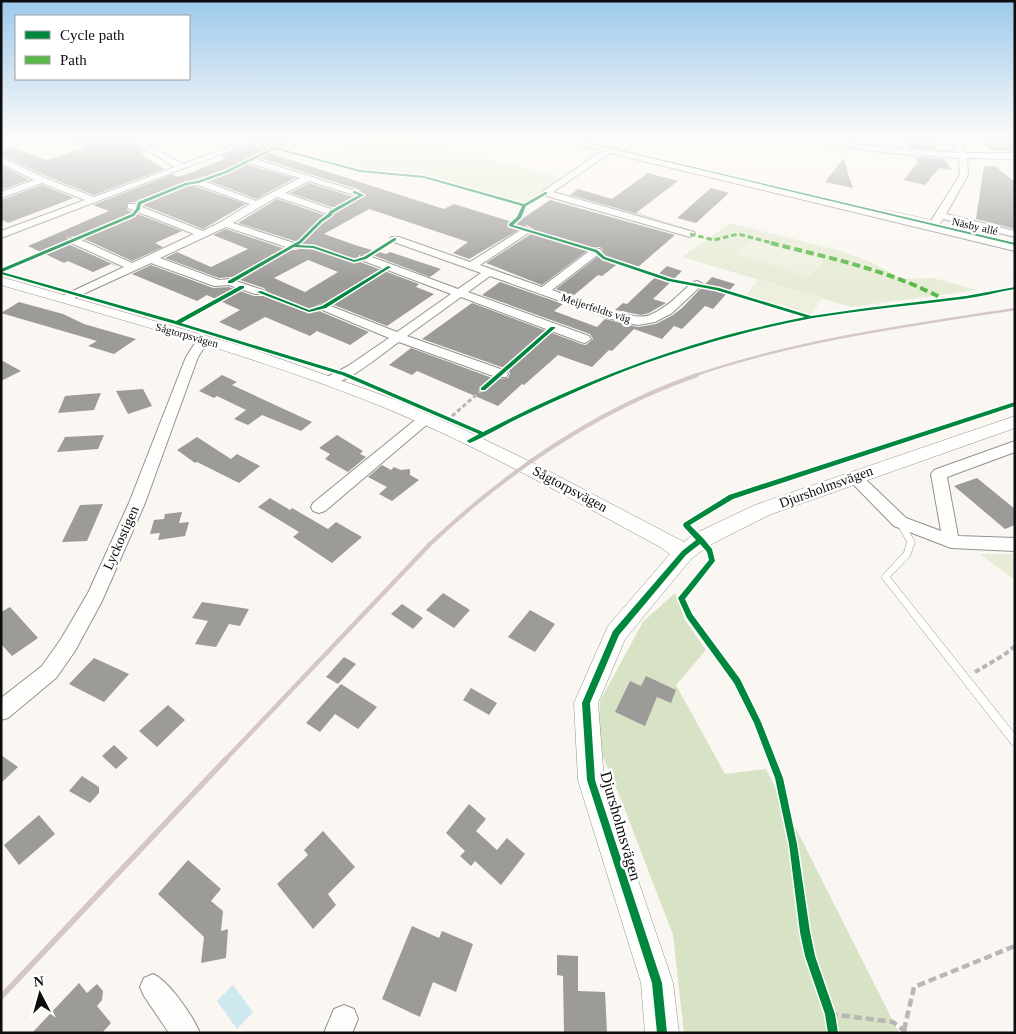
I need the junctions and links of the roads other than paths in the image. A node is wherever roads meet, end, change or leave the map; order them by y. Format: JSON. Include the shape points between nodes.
{"nodes":[{"id":1,"x":19,"y":188,"type":"edge"},
{"id":2,"x":63,"y":188,"type":"edge"},
{"id":3,"x":123,"y":188,"type":"edge"},
{"id":4,"x":215,"y":188,"type":"edge"},
{"id":5,"x":288,"y":188,"type":"edge"},
{"id":6,"x":342,"y":188,"type":"edge"},
{"id":7,"x":554,"y":188,"type":"edge"},
{"id":8,"x":783,"y":188,"type":"edge"},
{"id":9,"x":954,"y":188,"type":"edge"},
{"id":10,"x":354,"y":192,"type":"dead end"},
{"id":11,"x":277,"y":194,"type":"junction"},
{"id":12,"x":1,"y":195,"type":"edge"},
{"id":13,"x":93,"y":200,"type":"junction"},
{"id":14,"x":257,"y":204,"type":"junction"},
{"id":15,"x":131,"y":206,"type":"dead end"},
{"id":16,"x":887,"y":211,"type":"dead end"},
{"id":17,"x":331,"y":212,"type":"dead end"},
{"id":18,"x":936,"y":222,"type":"junction"},
{"id":19,"x":225,"y":224,"type":"junction"},
{"id":20,"x":526,"y":230,"type":"dead end"},
{"id":21,"x":202,"y":234,"type":"junction"},
{"id":22,"x":690,"y":234,"type":"dead end"},
{"id":23,"x":1015,"y":234,"type":"edge"},
{"id":24,"x":1,"y":235,"type":"edge"},
{"id":25,"x":73,"y":240,"type":"dead end"},
{"id":26,"x":395,"y":240,"type":"dead end"},
{"id":27,"x":293,"y":246,"type":"dead end"},
{"id":28,"x":1015,"y":248,"type":"edge"},
{"id":29,"x":596,"y":251,"type":"dead end"},
{"id":30,"x":365,"y":258,"type":"dead end"},
{"id":31,"x":151,"y":259,"type":"junction"},
{"id":32,"x":471,"y":266,"type":"junction"},
{"id":33,"x":132,"y":267,"type":"junction"},
{"id":34,"x":489,"y":272,"type":"junction"},
{"id":35,"x":1,"y":282,"type":"edge"},
{"id":36,"x":696,"y":284,"type":"dead end"},
{"id":37,"x":544,"y":291,"type":"junction"},
{"id":38,"x":259,"y":292,"type":"dead end"},
{"id":39,"x":460,"y":292,"type":"junction"},
{"id":40,"x":64,"y":299,"type":"junction"},
{"id":41,"x":324,"y":308,"type":"dead end"},
{"id":42,"x":398,"y":338,"type":"junction"},
{"id":43,"x":585,"y":339,"type":"dead end"},
{"id":44,"x":203,"y":340,"type":"junction"},
{"id":45,"x":501,"y":374,"type":"road end"},
{"id":46,"x":330,"y":381,"type":"junction"},
{"id":47,"x":433,"y":417,"type":"junction"},
{"id":48,"x":1015,"y":422,"type":"edge"},
{"id":49,"x":1015,"y":446,"type":"edge"},
{"id":50,"x":854,"y":477,"type":"junction"},
{"id":51,"x":319,"y":507,"type":"dead end"},
{"id":52,"x":900,"y":522,"type":"junction"},
{"id":53,"x":951,"y":542,"type":"junction"},
{"id":54,"x":1015,"y":545,"type":"edge"},
{"id":55,"x":684,"y":552,"type":"junction"},
{"id":56,"x":1,"y":711,"type":"edge"},
{"id":57,"x":1015,"y":742,"type":"edge"},
{"id":58,"x":153,"y":987,"type":"dead end"},
{"id":59,"x":186,"y":1033,"type":"edge"},
{"id":60,"x":662,"y":1033,"type":"edge"}],
"edges":[{"from":1,"to":12,"type":"street"},
{"from":2,"to":13,"type":"street"},
{"from":3,"to":13,"type":"street"},
{"from":4,"to":14,"type":"street"},
{"from":5,"to":11,"type":"street"},
{"from":6,"to":10,"type":"street"},
{"from":7,"to":22,"type":"street","via":[[546,194]]},
{"from":8,"to":18,"type":"street","name":"Näsby allé"},
{"from":9,"to":18,"type":"street"},
{"from":11,"to":14,"type":"street"},
{"from":11,"to":17,"type":"street"},
{"from":13,"to":24,"type":"street"},
{"from":14,"to":19,"type":"street"},
{"from":15,"to":21,"type":"street"},
{"from":16,"to":18,"type":"lane"},
{"from":18,"to":23,"type":"street","name":"Näsby allé"},
{"from":18,"to":28,"type":"street","name":"Näsby allé"},
{"from":19,"to":21,"type":"street"},
{"from":19,"to":27,"type":"street"},
{"from":20,"to":32,"type":"street"},
{"from":21,"to":31,"type":"street"},
{"from":25,"to":33,"type":"street"},
{"from":26,"to":32,"type":"street","name":"Meijerfeldts väg"},
{"from":29,"to":37,"type":"street","name":"Meijerfeldts väg"},
{"from":30,"to":39,"type":"street"},
{"from":31,"to":33,"type":"street"},
{"from":31,"to":38,"type":"street","via":[[218,284],[230,282]]},
{"from":32,"to":34,"type":"street","name":"Meijerfeldts väg"},
{"from":33,"to":40,"type":"street"},
{"from":34,"to":37,"type":"street","name":"Meijerfeldts väg"},
{"from":34,"to":39,"type":"street"},
{"from":35,"to":40,"type":"street","name":"Sågtorpsvägen"},
{"from":36,"to":37,"type":"street","name":"Meijerfeldts väg","via":[[668,310],[638,321]]},
{"from":39,"to":42,"type":"street"},
{"from":39,"to":43,"type":"street"},
{"from":40,"to":44,"type":"street","name":"Sågtorpsvägen"},
{"from":41,"to":42,"type":"street"},
{"from":42,"to":45,"type":"street"},
{"from":42,"to":46,"type":"street"},
{"from":44,"to":46,"type":"street","name":"Sågtorpsvägen"},
{"from":44,"to":56,"type":"street","name":"Lyckostigen","via":[[192,357],[137,504],[96,596],[49,672]]},
{"from":46,"to":47,"type":"street","name":"Sågtorpsvägen"},
{"from":47,"to":51,"type":"street"},
{"from":47,"to":55,"type":"street","name":"Sågtorpsvägen"},
{"from":48,"to":50,"type":"street","name":"Djursholmsvägen"},
{"from":49,"to":53,"type":"street","via":[[939,474]]},
{"from":50,"to":52,"type":"street"},
{"from":50,"to":55,"type":"street","name":"Djursholmsvägen","via":[[762,510],[701,540]]},
{"from":52,"to":53,"type":"street"},
{"from":52,"to":57,"type":"lane","via":[[911,542],[902,560],[885,576]]},
{"from":53,"to":54,"type":"street"},
{"from":55,"to":60,"type":"street","name":"Djursholmsvägen","via":[[616,633],[586,703],[591,780],[657,983]]},
{"from":58,"to":59,"type":"street"}]}
